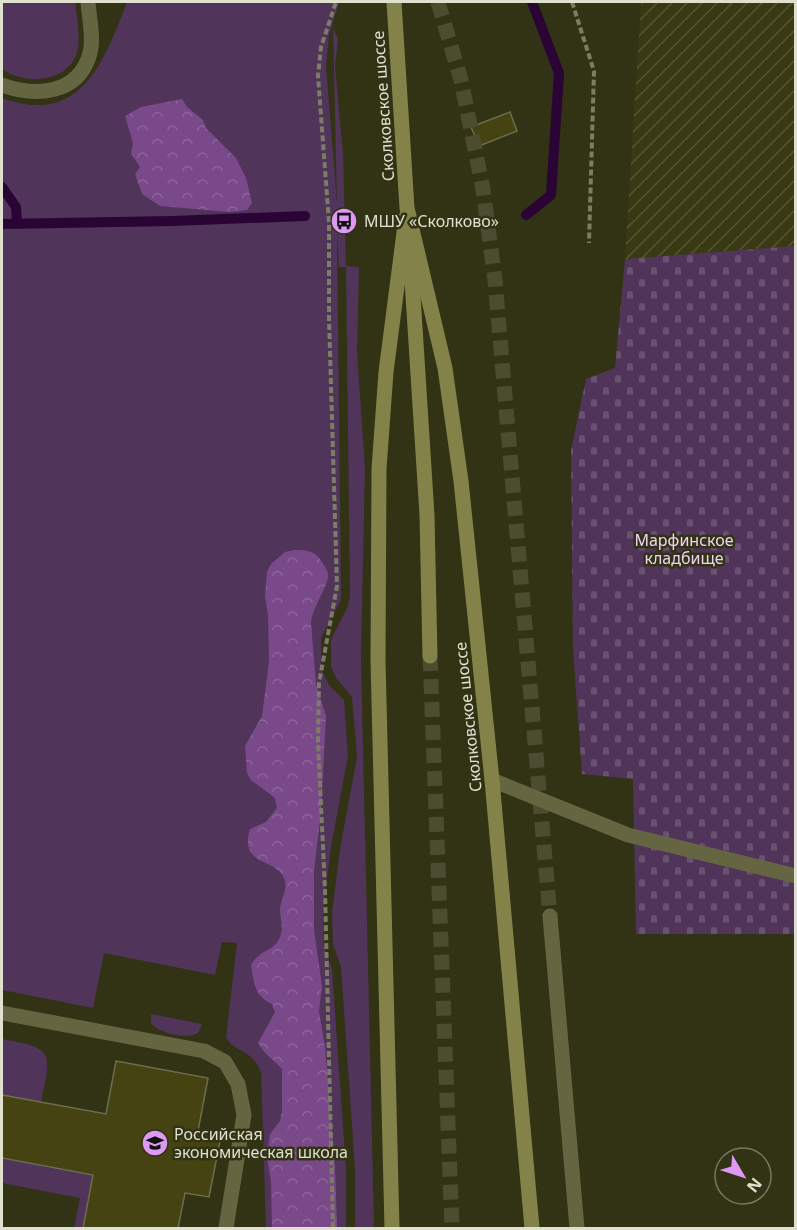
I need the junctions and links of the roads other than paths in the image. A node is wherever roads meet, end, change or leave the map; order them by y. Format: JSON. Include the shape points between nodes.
{"nodes":[{"id":1,"x":88,"y":2,"type":"edge"},
{"id":2,"x":394,"y":2,"type":"edge"},
{"id":3,"x":404,"y":2,"type":"edge"},
{"id":4,"x":396,"y":32,"type":"junction"},
{"id":5,"x":2,"y":85,"type":"edge"},
{"id":6,"x":407,"y":208,"type":"junction"},
{"id":7,"x":430,"y":656,"type":"tunnel mouth"},
{"id":8,"x":492,"y":780,"type":"junction"},
{"id":9,"x":795,"y":876,"type":"edge"},
{"id":10,"x":550,"y":916,"type":"tunnel mouth"},
{"id":11,"x":2,"y":1013,"type":"edge"},
{"id":12,"x":226,"y":1228,"type":"edge"},
{"id":13,"x":392,"y":1228,"type":"edge"},
{"id":14,"x":532,"y":1228,"type":"edge"},
{"id":15,"x":577,"y":1228,"type":"edge"}],
"edges":[{"from":1,"to":5,"type":"street","via":[[90,53],[80,73],[65,86],[49,92],[20,92]]},
{"from":2,"to":4,"type":"street","name":"Сколковское шоссе"},
{"from":3,"to":4,"type":"street"},
{"from":4,"to":6,"type":"street","name":"Сколковское шоссе"},
{"from":6,"to":7,"type":"street","via":[[427,515]]},
{"from":6,"to":8,"type":"street","name":"Сколковское шоссе","via":[[445,368],[461,481]]},
{"from":6,"to":13,"type":"street","name":"Сколковское шоссе","via":[[386,372],[379,469],[378,672]]},
{"from":8,"to":9,"type":"street","via":[[628,835]]},
{"from":8,"to":14,"type":"street","name":"Сколковское шоссе"},
{"from":10,"to":15,"type":"street"},
{"from":11,"to":12,"type":"street","via":[[204,1051],[225,1062],[238,1084],[244,1115]]}]}
